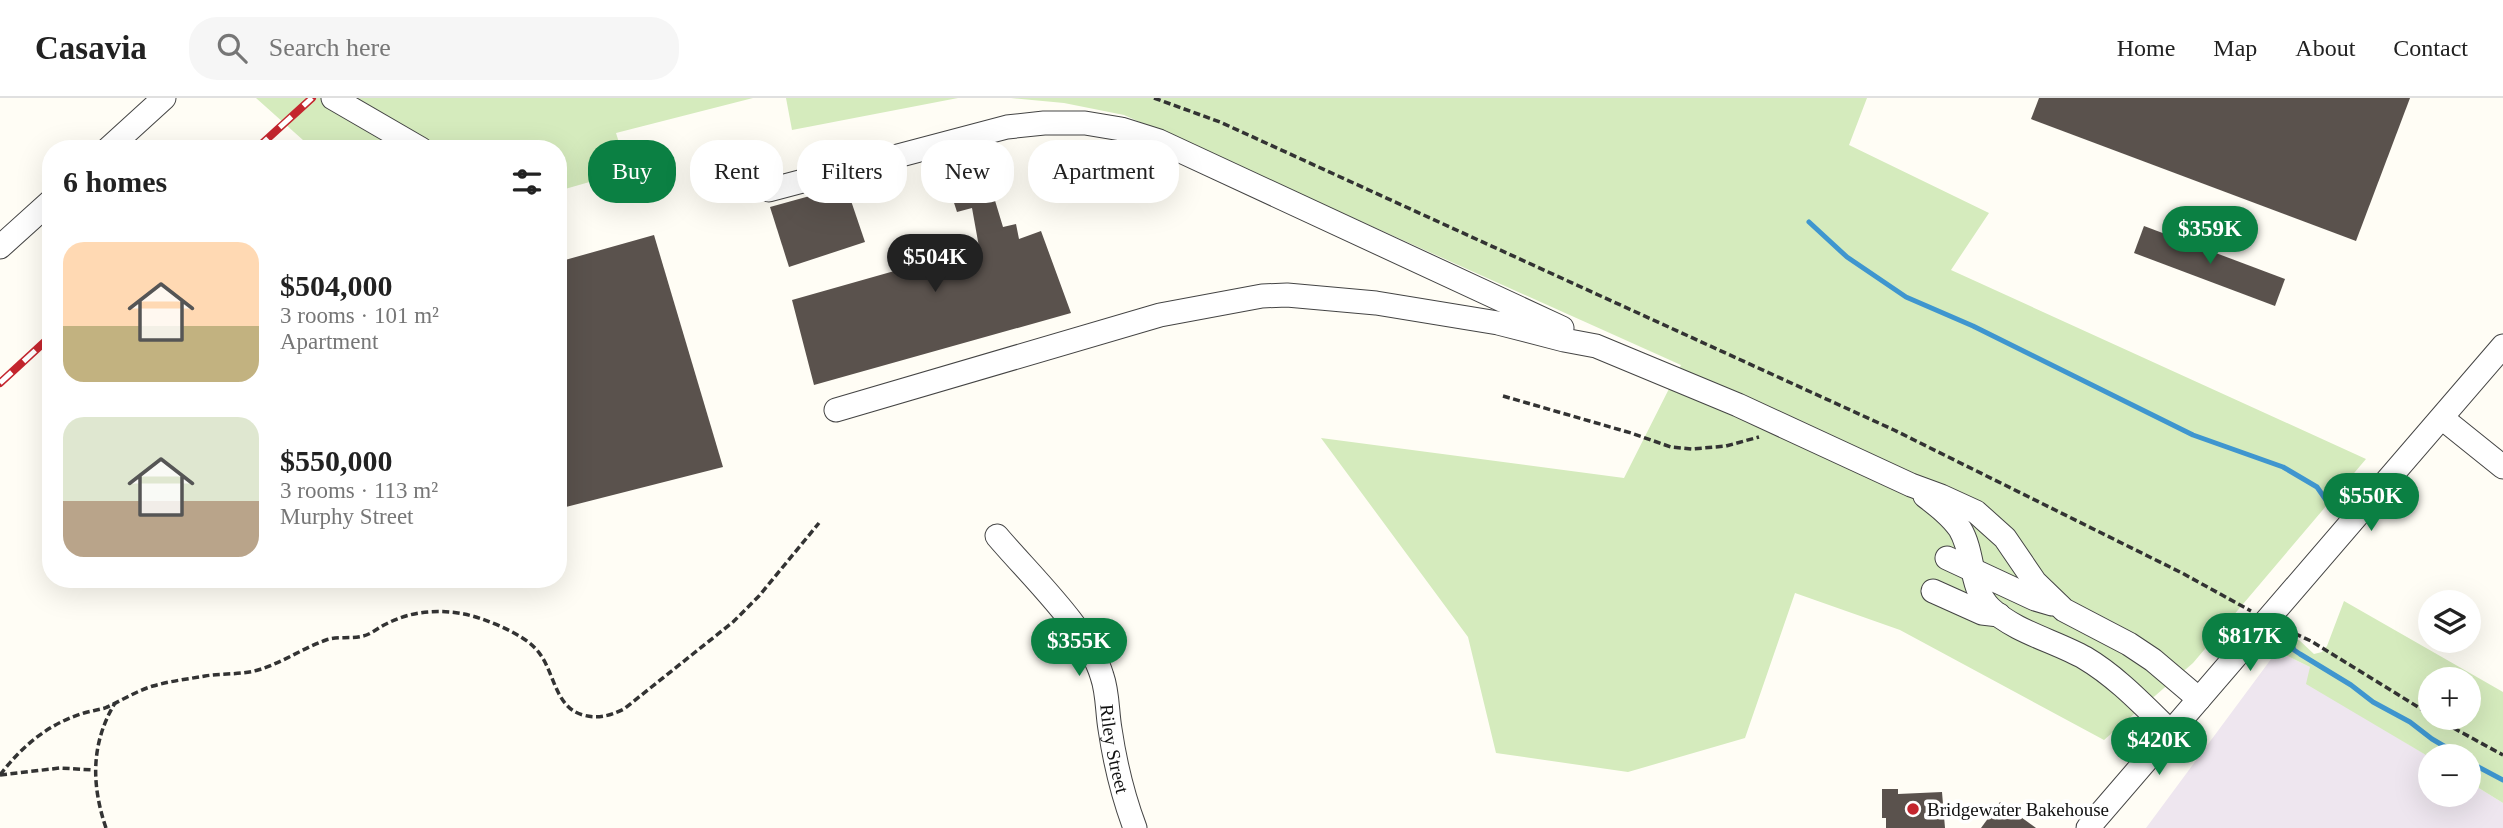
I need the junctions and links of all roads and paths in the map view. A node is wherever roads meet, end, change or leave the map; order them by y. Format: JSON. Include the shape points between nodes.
{"nodes":[{"id":1,"x":164,"y":98,"type":"edge"},
{"id":2,"x":333,"y":98,"type":"edge"},
{"id":3,"x":1154,"y":98,"type":"edge"},
{"id":4,"x":118,"y":140,"type":"edge"},
{"id":5,"x":405,"y":140,"type":"edge"},
{"id":6,"x":783,"y":186,"type":"edge"},
{"id":7,"x":42,"y":209,"type":"edge"},
{"id":8,"x":0,"y":247,"type":"edge"},
{"id":9,"x":1596,"y":346,"type":"junction"},
{"id":10,"x":2503,"y":346,"type":"edge"},
{"id":11,"x":1503,"y":396,"type":"dead end"},
{"id":12,"x":836,"y":410,"type":"dead end"},
{"id":13,"x":2442,"y":418,"type":"junction"},
{"id":14,"x":1783,"y":425,"type":"junction"},
{"id":15,"x":2503,"y":467,"type":"edge"},
{"id":16,"x":1911,"y":485,"type":"junction"},
{"id":17,"x":818,"y":523,"type":"dead end"},
{"id":18,"x":996,"y":536,"type":"dead end"},
{"id":19,"x":1948,"y":558,"type":"dead end"},
{"id":20,"x":2024,"y":566,"type":"junction"},
{"id":21,"x":1980,"y":573,"type":"junction"},
{"id":22,"x":1933,"y":591,"type":"dead end"},
{"id":23,"x":2059,"y":605,"type":"junction"},
{"id":24,"x":1992,"y":609,"type":"junction"},
{"id":25,"x":2267,"y":619,"type":"junction"},
{"id":26,"x":2199,"y":699,"type":"junction"},
{"id":27,"x":116,"y":702,"type":"junction"},
{"id":28,"x":2418,"y":707,"type":"edge"},
{"id":29,"x":2458,"y":730,"type":"edge"},
{"id":30,"x":2170,"y":731,"type":"junction"},
{"id":31,"x":2503,"y":755,"type":"edge"},
{"id":32,"x":94,"y":770,"type":"junction"},
{"id":33,"x":0,"y":775,"type":"edge"},
{"id":34,"x":106,"y":828,"type":"edge"},
{"id":35,"x":1135,"y":828,"type":"edge"},
{"id":36,"x":2088,"y":828,"type":"edge"}],
"edges":[{"from":1,"to":4,"type":"street"},
{"from":2,"to":5,"type":"street"},
{"from":3,"to":25,"type":"path","via":[[1231,127],[1871,419]]},
{"from":6,"to":9,"type":"street","via":[[993,129],[1064,122],[1104,126],[1159,141]]},
{"from":7,"to":8,"type":"street"},
{"from":9,"to":12,"type":"street","via":[[1387,304],[1262,296],[1160,315]]},
{"from":9,"to":14,"type":"street"},
{"from":10,"to":13,"type":"street"},
{"from":11,"to":14,"type":"path","via":[[1671,447],[1741,444]]},
{"from":13,"to":15,"type":"street"},
{"from":13,"to":25,"type":"street"},
{"from":14,"to":16,"type":"street"},
{"from":16,"to":20,"type":"street","via":[[1983,516]]},
{"from":16,"to":21,"type":"street","via":[[1960,529]]},
{"from":17,"to":27,"type":"path","via":[[733,622],[614,714],[589,716],[569,708],[542,657],[527,641],[484,620],[450,611],[416,613],[364,636],[329,639],[258,670],[153,686]]},
{"from":18,"to":35,"type":"street","name":"Riley Street","via":[[1093,652],[1103,677],[1124,799]]},
{"from":19,"to":21,"type":"street"},
{"from":20,"to":21,"type":"street","via":[[2003,563]]},
{"from":20,"to":23,"type":"street"},
{"from":21,"to":23,"type":"street"},
{"from":21,"to":24,"type":"street","via":[[1977,589]]},
{"from":22,"to":24,"type":"street","via":[[1982,613]]},
{"from":23,"to":26,"type":"street","via":[[2153,660]]},
{"from":24,"to":30,"type":"street","via":[[2091,662]]},
{"from":25,"to":26,"type":"street"},
{"from":25,"to":28,"type":"path"},
{"from":26,"to":30,"type":"street"},
{"from":27,"to":32,"type":"path","via":[[105,720]]},
{"from":27,"to":33,"type":"path","via":[[37,736]]},
{"from":29,"to":31,"type":"path"},
{"from":30,"to":36,"type":"street"},
{"from":32,"to":33,"type":"path","via":[[60,768]]},
{"from":32,"to":34,"type":"path"}]}
